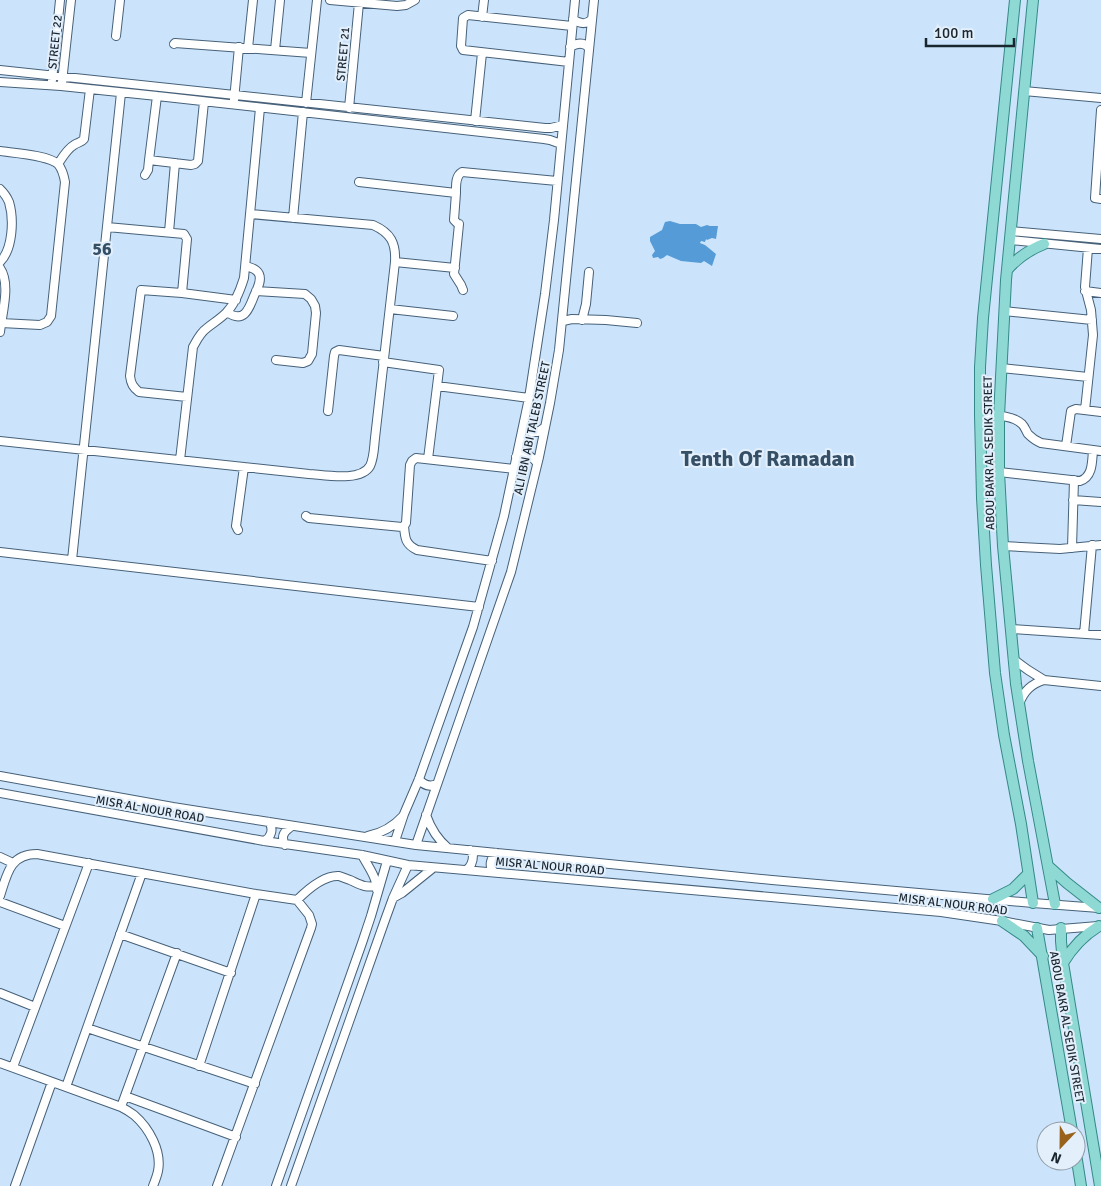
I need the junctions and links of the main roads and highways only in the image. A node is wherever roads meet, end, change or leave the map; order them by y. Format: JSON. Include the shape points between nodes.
{"nodes":[{"id":1,"x":1015,"y":0,"type":"edge"},
{"id":2,"x":1033,"y":0,"type":"edge"},
{"id":3,"x":1044,"y":244,"type":"road end"},
{"id":4,"x":1007,"y":270,"type":"junction"},
{"id":5,"x":1039,"y":820,"type":"junction"},
{"id":6,"x":1020,"y":824,"type":"junction"},
{"id":7,"x":1048,"y":866,"type":"junction"},
{"id":8,"x":1028,"y":874,"type":"junction"},
{"id":9,"x":993,"y":899,"type":"road end"},
{"id":10,"x":1033,"y":903,"type":"road end"},
{"id":11,"x":1055,"y":904,"type":"road end"},
{"id":12,"x":1100,"y":908,"type":"edge"},
{"id":13,"x":1002,"y":921,"type":"road end"},
{"id":14,"x":1100,"y":926,"type":"edge"},
{"id":15,"x":1038,"y":928,"type":"road end"},
{"id":16,"x":1061,"y":928,"type":"road end"},
{"id":17,"x":1043,"y":956,"type":"junction"},
{"id":18,"x":1063,"y":963,"type":"junction"},
{"id":19,"x":1086,"y":1105,"type":"junction"},
{"id":20,"x":1068,"y":1107,"type":"junction"},
{"id":21,"x":1070,"y":1121,"type":"edge"},
{"id":22,"x":1079,"y":1171,"type":"edge"},
{"id":23,"x":1082,"y":1186,"type":"edge"},
{"id":24,"x":1100,"y":1186,"type":"edge"}],
"edges":[{"from":1,"to":6,"type":"main road","name":"ABOU BAKR AL SEDIK STREET","via":[[983,318],[980,415],[982,514],[995,674]]},
{"from":2,"to":4,"type":"main road","name":"ABOU BAKR AL SEDIK STREET"},
{"from":3,"to":4,"type":"main road","via":[[1027,251]]},
{"from":4,"to":5,"type":"main road","name":"ABOU BAKR AL SEDIK STREET","via":[[999,416],[1003,546],[1013,659]]},
{"from":5,"to":6,"type":"main road","via":[[1032,825]]},
{"from":5,"to":7,"type":"main road","name":"ABOU BAKR AL SEDIK STREET"},
{"from":6,"to":8,"type":"main road","name":"ABOU BAKR AL SEDIK STREET"},
{"from":7,"to":11,"type":"main road","name":"ABOU BAKR AL SEDIK STREET"},
{"from":7,"to":12,"type":"main road"},
{"from":8,"to":9,"type":"main road","via":[[1013,889]]},
{"from":8,"to":10,"type":"main road","name":"ABOU BAKR AL SEDIK STREET"},
{"from":13,"to":17,"type":"main road","via":[[1024,936]]},
{"from":14,"to":18,"type":"main road","via":[[1078,942]]},
{"from":15,"to":17,"type":"main road","name":"ABOU BAKR AL SEDIK STREET"},
{"from":16,"to":18,"type":"main road","name":"ABOU BAKR AL SEDIK STREET"},
{"from":17,"to":20,"type":"main road","name":"ABOU BAKR AL SEDIK STREET"},
{"from":18,"to":19,"type":"main road","name":"ABOU BAKR AL SEDIK STREET"},
{"from":19,"to":20,"type":"main road"},
{"from":19,"to":24,"type":"main road","name":"ABOU BAKR AL SEDIK STREET"},
{"from":20,"to":21,"type":"main road","name":"ABOU BAKR AL SEDIK STREET"},
{"from":22,"to":23,"type":"main road"}]}
